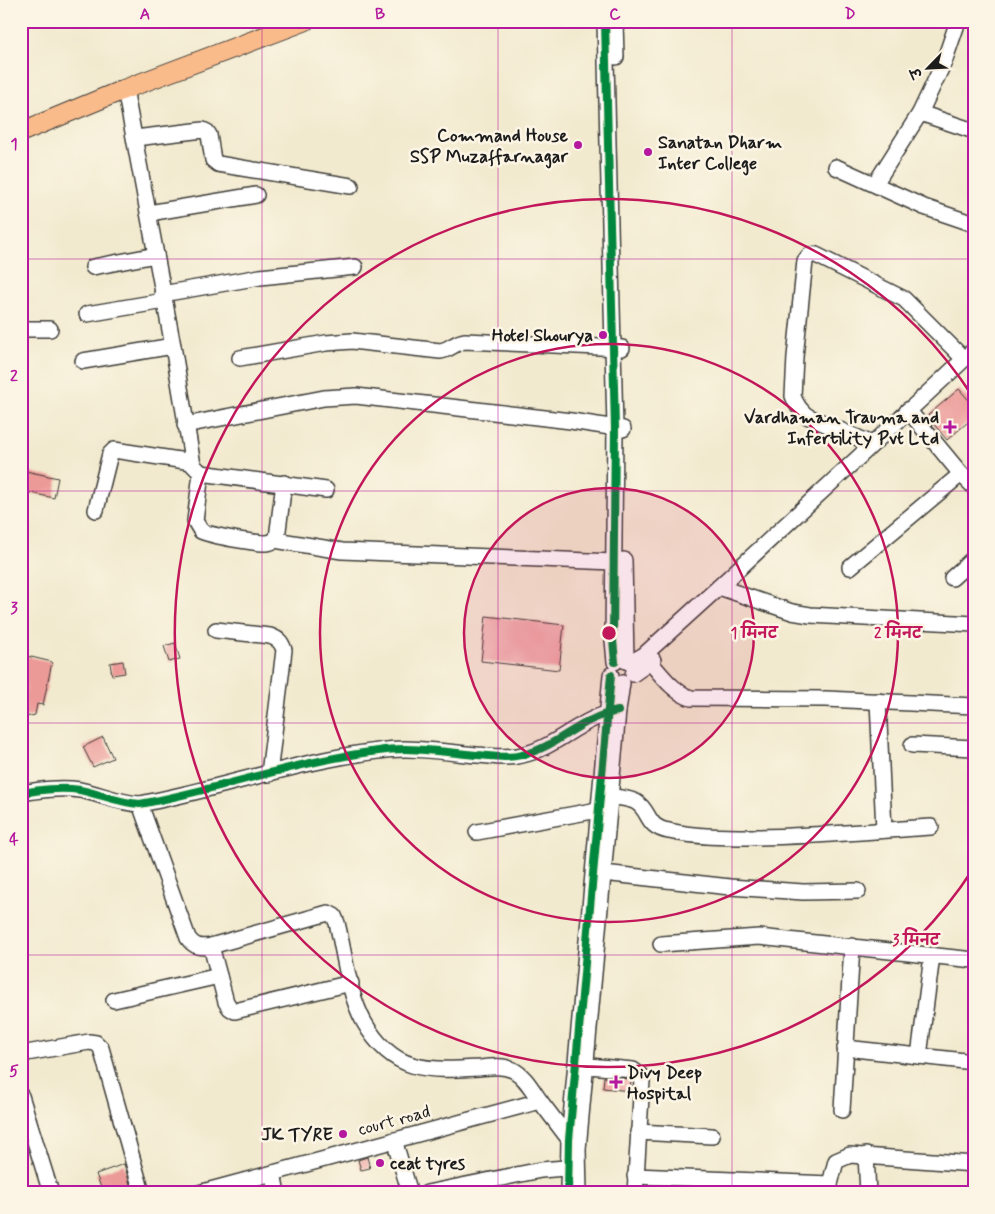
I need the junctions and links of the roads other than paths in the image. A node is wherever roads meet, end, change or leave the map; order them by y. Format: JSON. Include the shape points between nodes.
{"nodes":[{"id":1,"x":305,"y":21,"type":"edge"},
{"id":2,"x":605,"y":21,"type":"edge"},
{"id":3,"x":615,"y":21,"type":"edge"},
{"id":4,"x":958,"y":21,"type":"edge"},
{"id":5,"x":125,"y":89,"type":"junction"},
{"id":6,"x":920,"y":112,"type":"junction"},
{"id":7,"x":974,"y":131,"type":"edge"},
{"id":8,"x":21,"y":132,"type":"edge"},
{"id":9,"x":135,"y":138,"type":"junction"},
{"id":10,"x":836,"y":167,"type":"dead end"},
{"id":11,"x":875,"y":184,"type":"junction"},
{"id":12,"x":351,"y":186,"type":"dead end"},
{"id":13,"x":256,"y":195,"type":"dead end"},
{"id":14,"x":149,"y":213,"type":"junction"},
{"id":15,"x":974,"y":224,"type":"edge"},
{"id":16,"x":156,"y":255,"type":"junction"},
{"id":17,"x":93,"y":267,"type":"dead end"},
{"id":18,"x":355,"y":267,"type":"dead end"},
{"id":19,"x":163,"y":298,"type":"junction"},
{"id":20,"x":88,"y":314,"type":"dead end"},
{"id":21,"x":21,"y":329,"type":"edge"},
{"id":22,"x":50,"y":329,"type":"dead end"},
{"id":23,"x":173,"y":346,"type":"junction"},
{"id":24,"x":617,"y":348,"type":"junction"},
{"id":25,"x":971,"y":357,"type":"edge"},
{"id":26,"x":240,"y":358,"type":"dead end"},
{"id":27,"x":84,"y":361,"type":"dead end"},
{"id":28,"x":911,"y":413,"type":"junction"},
{"id":29,"x":185,"y":425,"type":"junction"},
{"id":30,"x":619,"y":429,"type":"junction"},
{"id":31,"x":872,"y":444,"type":"junction"},
{"id":32,"x":196,"y":468,"type":"junction"},
{"id":33,"x":961,"y":474,"type":"junction"},
{"id":34,"x":284,"y":483,"type":"junction"},
{"id":35,"x":974,"y":487,"type":"edge"},
{"id":36,"x":326,"y":490,"type":"dead end"},
{"id":37,"x":96,"y":510,"type":"dead end"},
{"id":38,"x":275,"y":540,"type":"junction"},
{"id":39,"x":974,"y":558,"type":"edge"},
{"id":40,"x":614,"y":562,"type":"junction"},
{"id":41,"x":850,"y":566,"type":"dead end"},
{"id":42,"x":952,"y":578,"type":"dead end"},
{"id":43,"x":724,"y":589,"type":"junction"},
{"id":44,"x":974,"y":624,"type":"edge"},
{"id":45,"x":216,"y":630,"type":"dead end"},
{"id":46,"x":648,"y":659,"type":"junction"},
{"id":47,"x":623,"y":670,"type":"junction"},
{"id":48,"x":878,"y":701,"type":"junction"},
{"id":49,"x":974,"y":706,"type":"edge"},
{"id":50,"x":612,"y":712,"type":"junction"},
{"id":51,"x":912,"y":746,"type":"dead end"},
{"id":52,"x":974,"y":748,"type":"edge"},
{"id":53,"x":269,"y":774,"type":"junction"},
{"id":54,"x":21,"y":793,"type":"edge"},
{"id":55,"x":610,"y":796,"type":"junction"},
{"id":56,"x":140,"y":804,"type":"junction"},
{"id":57,"x":598,"y":810,"type":"junction"},
{"id":58,"x":931,"y":827,"type":"dead end"},
{"id":59,"x":884,"y":830,"type":"junction"},
{"id":60,"x":477,"y":832,"type":"dead end"},
{"id":61,"x":603,"y":873,"type":"junction"},
{"id":62,"x":858,"y":891,"type":"dead end"},
{"id":63,"x":661,"y":944,"type":"dead end"},
{"id":64,"x":212,"y":946,"type":"junction"},
{"id":65,"x":852,"y":946,"type":"junction"},
{"id":66,"x":932,"y":956,"type":"junction"},
{"id":67,"x":974,"y":960,"type":"edge"},
{"id":68,"x":219,"y":976,"type":"junction"},
{"id":69,"x":351,"y":983,"type":"junction"},
{"id":70,"x":114,"y":1000,"type":"dead end"},
{"id":71,"x":845,"y":1048,"type":"junction"},
{"id":72,"x":21,"y":1054,"type":"edge"},
{"id":73,"x":919,"y":1056,"type":"junction"},
{"id":74,"x":974,"y":1062,"type":"edge"},
{"id":75,"x":582,"y":1065,"type":"junction"},
{"id":76,"x":21,"y":1096,"type":"edge"},
{"id":77,"x":540,"y":1101,"type":"junction"},
{"id":78,"x":842,"y":1110,"type":"dead end"},
{"id":79,"x":638,"y":1132,"type":"junction"},
{"id":80,"x":712,"y":1136,"type":"dead end"},
{"id":81,"x":394,"y":1140,"type":"junction"},
{"id":82,"x":574,"y":1144,"type":"junction"},
{"id":83,"x":866,"y":1155,"type":"junction"},
{"id":84,"x":974,"y":1164,"type":"edge"},
{"id":85,"x":573,"y":1167,"type":"junction"},
{"id":86,"x":273,"y":1173,"type":"junction"},
{"id":87,"x":635,"y":1176,"type":"junction"},
{"id":88,"x":830,"y":1188,"type":"edge"},
{"id":89,"x":51,"y":1193,"type":"edge"},
{"id":90,"x":142,"y":1193,"type":"edge"},
{"id":91,"x":199,"y":1193,"type":"edge"},
{"id":92,"x":277,"y":1193,"type":"edge"},
{"id":93,"x":410,"y":1193,"type":"edge"},
{"id":94,"x":426,"y":1193,"type":"edge"},
{"id":95,"x":568,"y":1193,"type":"edge"},
{"id":96,"x":579,"y":1193,"type":"edge"},
{"id":97,"x":634,"y":1193,"type":"edge"},
{"id":98,"x":868,"y":1193,"type":"edge"}],
"edges":[{"from":1,"to":5,"type":"main road"},
{"from":2,"to":24,"type":"street"},
{"from":3,"to":24,"type":"street"},
{"from":4,"to":6,"type":"street","via":[[944,62]]},
{"from":5,"to":8,"type":"main road"},
{"from":5,"to":9,"type":"street"},
{"from":6,"to":7,"type":"street"},
{"from":6,"to":11,"type":"street"},
{"from":9,"to":12,"type":"street","via":[[202,130],[207,132],[213,160],[218,164]]},
{"from":9,"to":14,"type":"street"},
{"from":10,"to":11,"type":"street"},
{"from":11,"to":15,"type":"street","via":[[924,207]]},
{"from":13,"to":14,"type":"street"},
{"from":14,"to":16,"type":"street"},
{"from":16,"to":17,"type":"street"},
{"from":16,"to":19,"type":"street"},
{"from":18,"to":19,"type":"street","via":[[260,277]]},
{"from":19,"to":20,"type":"street"},
{"from":19,"to":23,"type":"street"},
{"from":21,"to":22,"type":"street"},
{"from":23,"to":27,"type":"street"},
{"from":23,"to":29,"type":"street"},
{"from":24,"to":26,"type":"street","via":[[465,341],[440,351],[352,341]]},
{"from":24,"to":30,"type":"street"},
{"from":25,"to":28,"type":"street"},
{"from":25,"to":31,"type":"street","via":[[904,299],[816,255],[807,256],[794,357],[794,400],[807,416]]},
{"from":28,"to":31,"type":"street"},
{"from":28,"to":33,"type":"street"},
{"from":28,"to":43,"type":"street"},
{"from":29,"to":30,"type":"street","via":[[324,398],[356,396]]},
{"from":29,"to":32,"type":"street"},
{"from":30,"to":40,"type":"street"},
{"from":30,"to":47,"type":"street"},
{"from":31,"to":43,"type":"street"},
{"from":32,"to":34,"type":"street"},
{"from":32,"to":37,"type":"street","via":[[114,450],[110,454]]},
{"from":32,"to":38,"type":"street","via":[[196,521],[201,531],[265,543]]},
{"from":33,"to":35,"type":"street"},
{"from":33,"to":41,"type":"street"},
{"from":34,"to":36,"type":"street"},
{"from":34,"to":38,"type":"street"},
{"from":38,"to":40,"type":"street","via":[[342,551]]},
{"from":39,"to":42,"type":"street"},
{"from":40,"to":47,"type":"street","via":[[614,640]]},
{"from":43,"to":44,"type":"street","via":[[810,615]]},
{"from":43,"to":46,"type":"street"},
{"from":45,"to":53,"type":"street","via":[[270,636],[282,643],[284,650]]},
{"from":46,"to":47,"type":"street"},
{"from":46,"to":48,"type":"street","via":[[677,690],[691,698]]},
{"from":47,"to":50,"type":"street"},
{"from":48,"to":49,"type":"street"},
{"from":48,"to":59,"type":"street"},
{"from":50,"to":53,"type":"street","via":[[587,721],[550,745],[522,755],[505,758],[422,750],[380,750]]},
{"from":50,"to":55,"type":"street"},
{"from":50,"to":57,"type":"street"},
{"from":51,"to":52,"type":"street"},
{"from":53,"to":56,"type":"street"},
{"from":54,"to":56,"type":"street","via":[[80,790],[124,803]]},
{"from":55,"to":59,"type":"street","via":[[634,801],[653,825],[668,831],[718,837],[778,837]]},
{"from":55,"to":61,"type":"street"},
{"from":56,"to":64,"type":"street","via":[[188,938],[199,947]]},
{"from":57,"to":60,"type":"street"},
{"from":57,"to":75,"type":"street"},
{"from":58,"to":59,"type":"street"},
{"from":61,"to":62,"type":"street","via":[[758,889]]},
{"from":61,"to":75,"type":"street"},
{"from":63,"to":65,"type":"street","via":[[759,937]]},
{"from":64,"to":68,"type":"street"},
{"from":64,"to":69,"type":"street","via":[[328,912],[337,923]]},
{"from":65,"to":66,"type":"street"},
{"from":65,"to":71,"type":"street"},
{"from":66,"to":67,"type":"street"},
{"from":66,"to":73,"type":"street"},
{"from":68,"to":69,"type":"street","via":[[226,1002],[235,1011]]},
{"from":68,"to":70,"type":"street"},
{"from":69,"to":77,"type":"street","via":[[364,1020],[375,1040],[390,1054],[411,1066],[428,1070],[500,1067],[512,1070],[523,1077]]},
{"from":71,"to":73,"type":"street"},
{"from":71,"to":78,"type":"street"},
{"from":72,"to":90,"type":"street","via":[[88,1042],[101,1048]]},
{"from":73,"to":74,"type":"street"},
{"from":75,"to":79,"type":"street","via":[[633,1070],[641,1076]]},
{"from":75,"to":82,"type":"street"},
{"from":76,"to":89,"type":"street"},
{"from":77,"to":81,"type":"street","name":"court road"},
{"from":77,"to":82,"type":"street"},
{"from":79,"to":80,"type":"street"},
{"from":79,"to":87,"type":"street"},
{"from":81,"to":86,"type":"street","name":"court road"},
{"from":81,"to":93,"type":"street"},
{"from":82,"to":85,"type":"street"},
{"from":83,"to":84,"type":"street"},
{"from":83,"to":88,"type":"street","via":[[850,1155],[836,1161]]},
{"from":83,"to":98,"type":"street"},
{"from":85,"to":94,"type":"street","via":[[541,1170]]},
{"from":85,"to":95,"type":"street"},
{"from":85,"to":96,"type":"street"},
{"from":86,"to":91,"type":"street","name":"court road"},
{"from":86,"to":92,"type":"street"},
{"from":87,"to":88,"type":"street"},
{"from":87,"to":97,"type":"street"}]}
